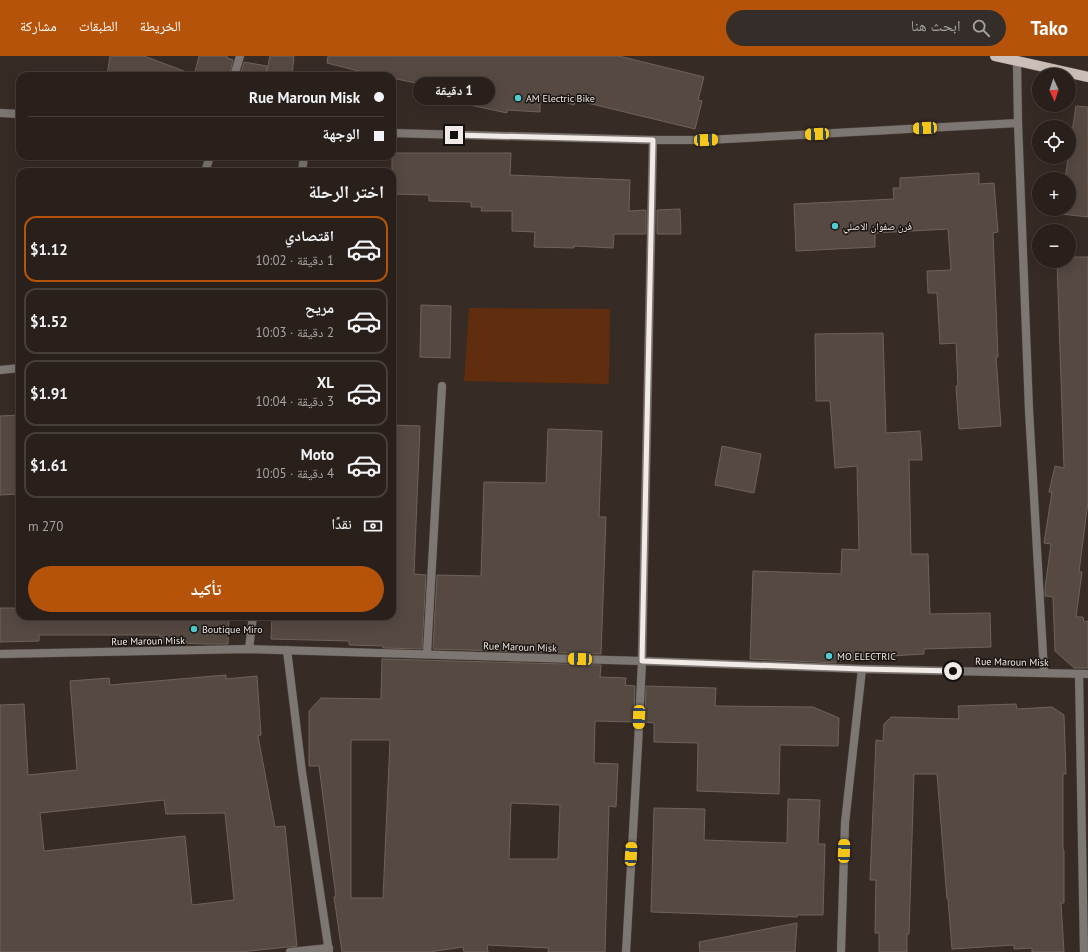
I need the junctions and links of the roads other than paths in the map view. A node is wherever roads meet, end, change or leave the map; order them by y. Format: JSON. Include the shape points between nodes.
{"nodes":[{"id":1,"x":240,"y":56,"type":"edge"},
{"id":2,"x":995,"y":56,"type":"edge"},
{"id":3,"x":1018,"y":61,"type":"junction"},
{"id":4,"x":235,"y":72,"type":"edge"},
{"id":5,"x":1088,"y":77,"type":"edge"},
{"id":6,"x":0,"y":113,"type":"edge"},
{"id":7,"x":16,"y":114,"type":"edge"},
{"id":8,"x":1018,"y":123,"type":"junction"},
{"id":9,"x":396,"y":133,"type":"edge"},
{"id":10,"x":653,"y":140,"type":"junction"},
{"id":11,"x":16,"y":368,"type":"edge"},
{"id":12,"x":0,"y":370,"type":"edge"},
{"id":13,"x":442,"y":386,"type":"dead end"},
{"id":14,"x":252,"y":620,"type":"edge"},
{"id":15,"x":249,"y":648,"type":"junction"},
{"id":16,"x":287,"y":650,"type":"junction"},
{"id":17,"x":0,"y":654,"type":"edge"},
{"id":18,"x":427,"y":654,"type":"junction"},
{"id":19,"x":642,"y":661,"type":"junction"},
{"id":20,"x":862,"y":669,"type":"junction"},
{"id":21,"x":1044,"y":672,"type":"junction"},
{"id":22,"x":1079,"y":674,"type":"junction"},
{"id":23,"x":1088,"y":674,"type":"edge"},
{"id":24,"x":329,"y":950,"type":"edge"},
{"id":25,"x":290,"y":952,"type":"edge"},
{"id":26,"x":626,"y":952,"type":"edge"},
{"id":27,"x":841,"y":952,"type":"edge"},
{"id":28,"x":1084,"y":952,"type":"edge"}],
"edges":[{"from":1,"to":4,"type":"street"},
{"from":2,"to":3,"type":"main road"},
{"from":3,"to":5,"type":"main road"},
{"from":3,"to":8,"type":"street"},
{"from":6,"to":7,"type":"street"},
{"from":8,"to":10,"type":"street","via":[[706,140]]},
{"from":8,"to":21,"type":"street","via":[[1029,402]]},
{"from":9,"to":10,"type":"street"},
{"from":10,"to":19,"type":"street"},
{"from":11,"to":12,"type":"street"},
{"from":13,"to":18,"type":"street"},
{"from":14,"to":15,"type":"street"},
{"from":15,"to":16,"type":"street","name":"Rue Maroun Misk"},
{"from":15,"to":17,"type":"street","name":"Rue Maroun Misk"},
{"from":16,"to":18,"type":"street","name":"Rue Maroun Misk"},
{"from":16,"to":24,"type":"street","via":[[302,772]]},
{"from":18,"to":19,"type":"street","name":"Rue Maroun Misk"},
{"from":19,"to":20,"type":"street","name":"Rue Maroun Misk"},
{"from":19,"to":26,"type":"street"},
{"from":20,"to":21,"type":"street","name":"Rue Maroun Misk"},
{"from":20,"to":27,"type":"street","via":[[845,823]]},
{"from":21,"to":22,"type":"street","name":"Rue Maroun Misk"},
{"from":22,"to":23,"type":"street","name":"Rue Maroun Misk"},
{"from":22,"to":28,"type":"street"},
{"from":24,"to":25,"type":"street"}]}
